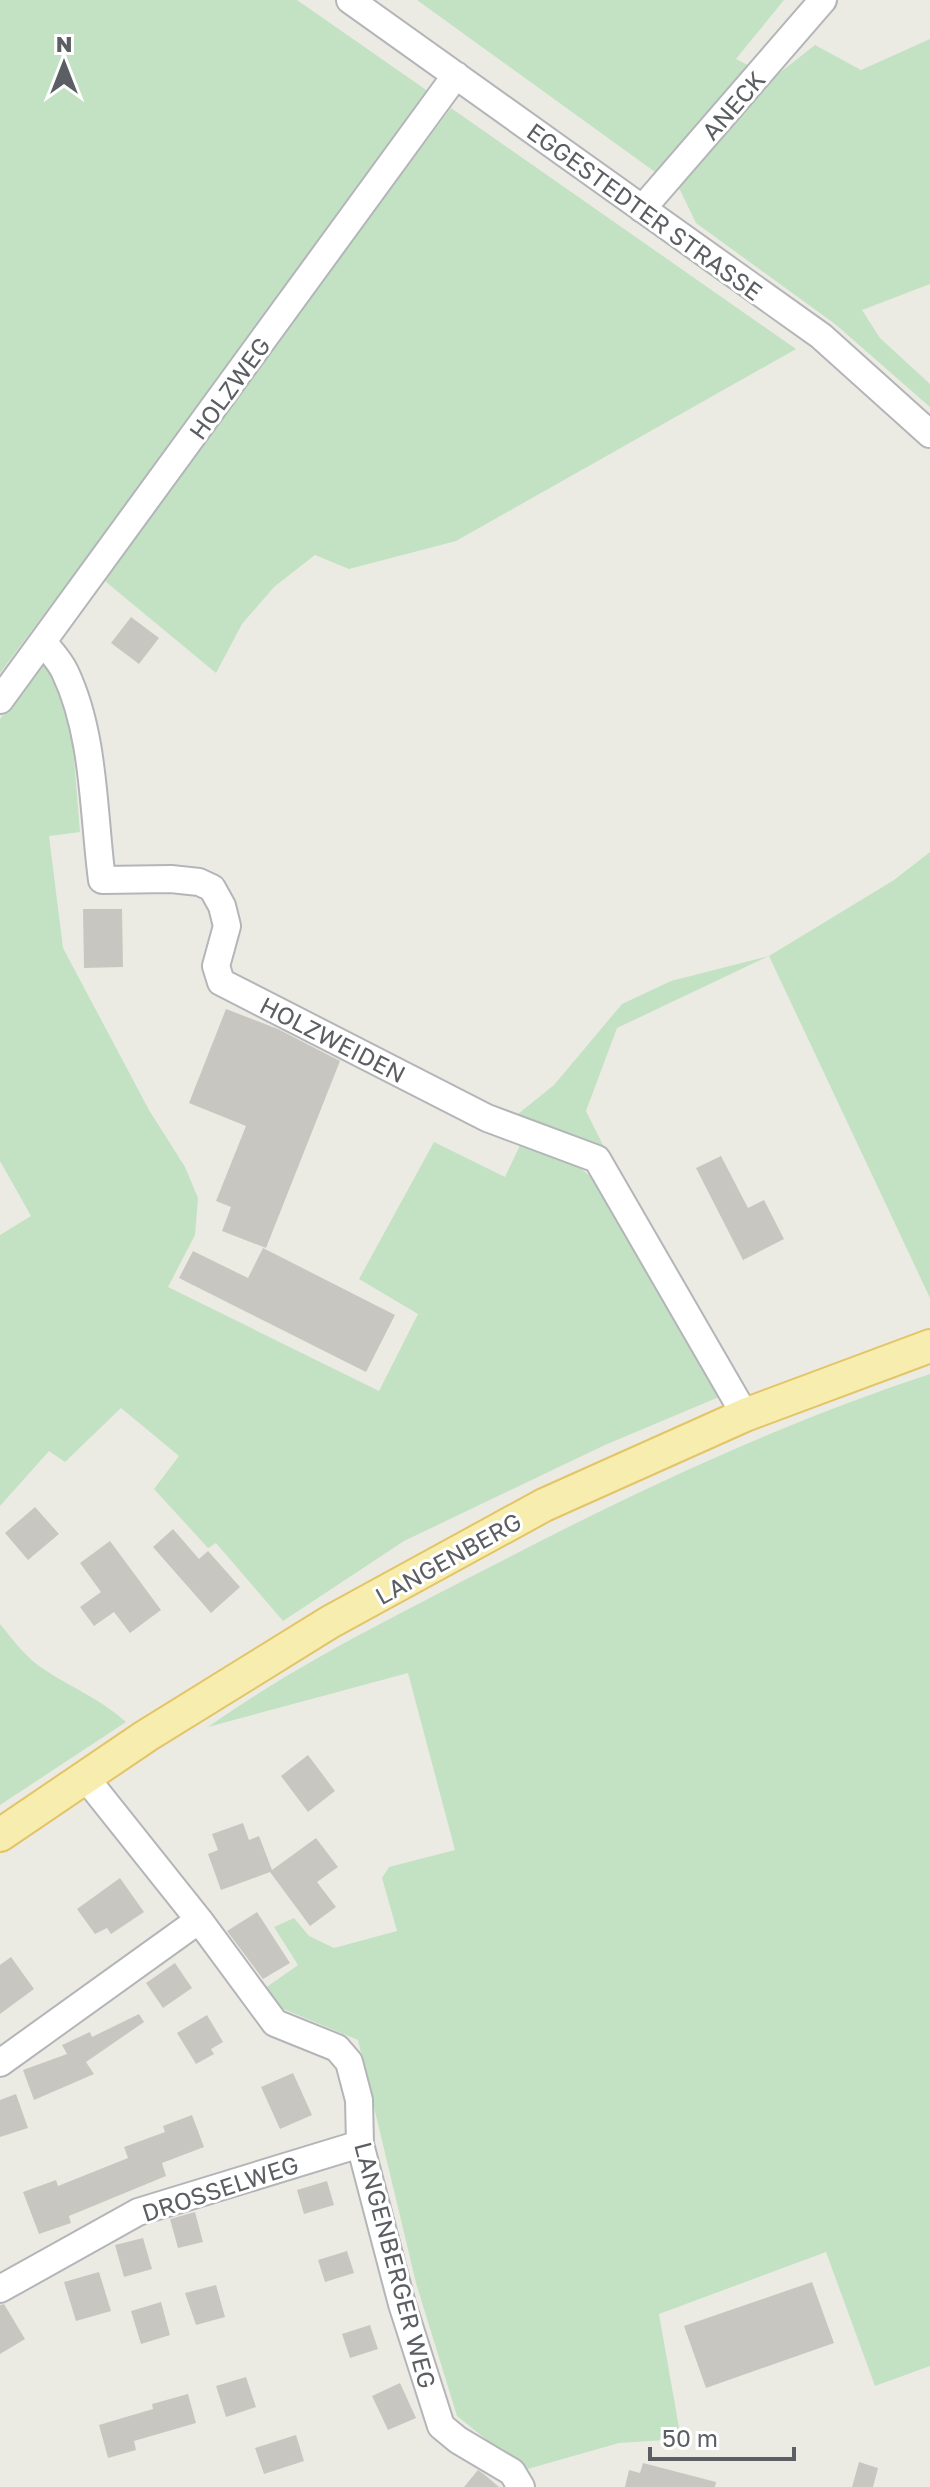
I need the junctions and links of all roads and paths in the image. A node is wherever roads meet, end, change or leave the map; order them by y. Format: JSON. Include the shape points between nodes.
{"nodes":[{"id":1,"x":350,"y":0,"type":"edge"},
{"id":2,"x":823,"y":0,"type":"edge"},
{"id":3,"x":456,"y":75,"type":"junction"},
{"id":4,"x":642,"y":209,"type":"junction"},
{"id":5,"x":930,"y":434,"type":"edge"},
{"id":6,"x":43,"y":642,"type":"junction"},
{"id":7,"x":0,"y":700,"type":"edge"},
{"id":8,"x":930,"y":1346,"type":"edge"},
{"id":9,"x":745,"y":1415,"type":"junction"},
{"id":10,"x":85,"y":1777,"type":"junction"},
{"id":11,"x":0,"y":1835,"type":"edge"},
{"id":12,"x":199,"y":1920,"type":"junction"},
{"id":13,"x":0,"y":2063,"type":"edge"},
{"id":14,"x":360,"y":2144,"type":"junction"},
{"id":15,"x":0,"y":2289,"type":"edge"},
{"id":16,"x":521,"y":2487,"type":"edge"}],
"edges":[{"from":1,"to":3,"type":"street","name":"EGGESTEDTER STRASSE"},
{"from":2,"to":4,"type":"street","name":"ANECK"},
{"from":3,"to":4,"type":"street","name":"EGGESTEDTER STRASSE"},
{"from":3,"to":6,"type":"street","name":"HOLZWEG"},
{"from":4,"to":5,"type":"street","name":"EGGESTEDTER STRASSE","via":[[821,336]]},
{"from":6,"to":7,"type":"street","name":"HOLZWEG"},
{"from":6,"to":9,"type":"street","name":"HOLZWEIDEN","via":[[64,669],[79,705],[102,880],[171,879],[212,888],[227,926],[216,966],[221,982],[487,1118],[597,1159]]},
{"from":8,"to":9,"type":"main road","name":"LANGENBERG"},
{"from":9,"to":10,"type":"main road","name":"LANGENBERG","via":[[544,1505],[357,1607]]},
{"from":10,"to":11,"type":"main road","name":"LANGENBERG"},
{"from":10,"to":12,"type":"street","name":"LANGENBERGER WEG"},
{"from":12,"to":13,"type":"street"},
{"from":12,"to":14,"type":"street","name":"LANGENBERGER WEG","via":[[275,2023],[337,2048],[349,2062],[359,2100]]},
{"from":14,"to":15,"type":"street","name":"DROSSELWEG","via":[[138,2212]]},
{"from":14,"to":16,"type":"street","name":"LANGENBERGER WEG","via":[[441,2426],[512,2472]]}]}
